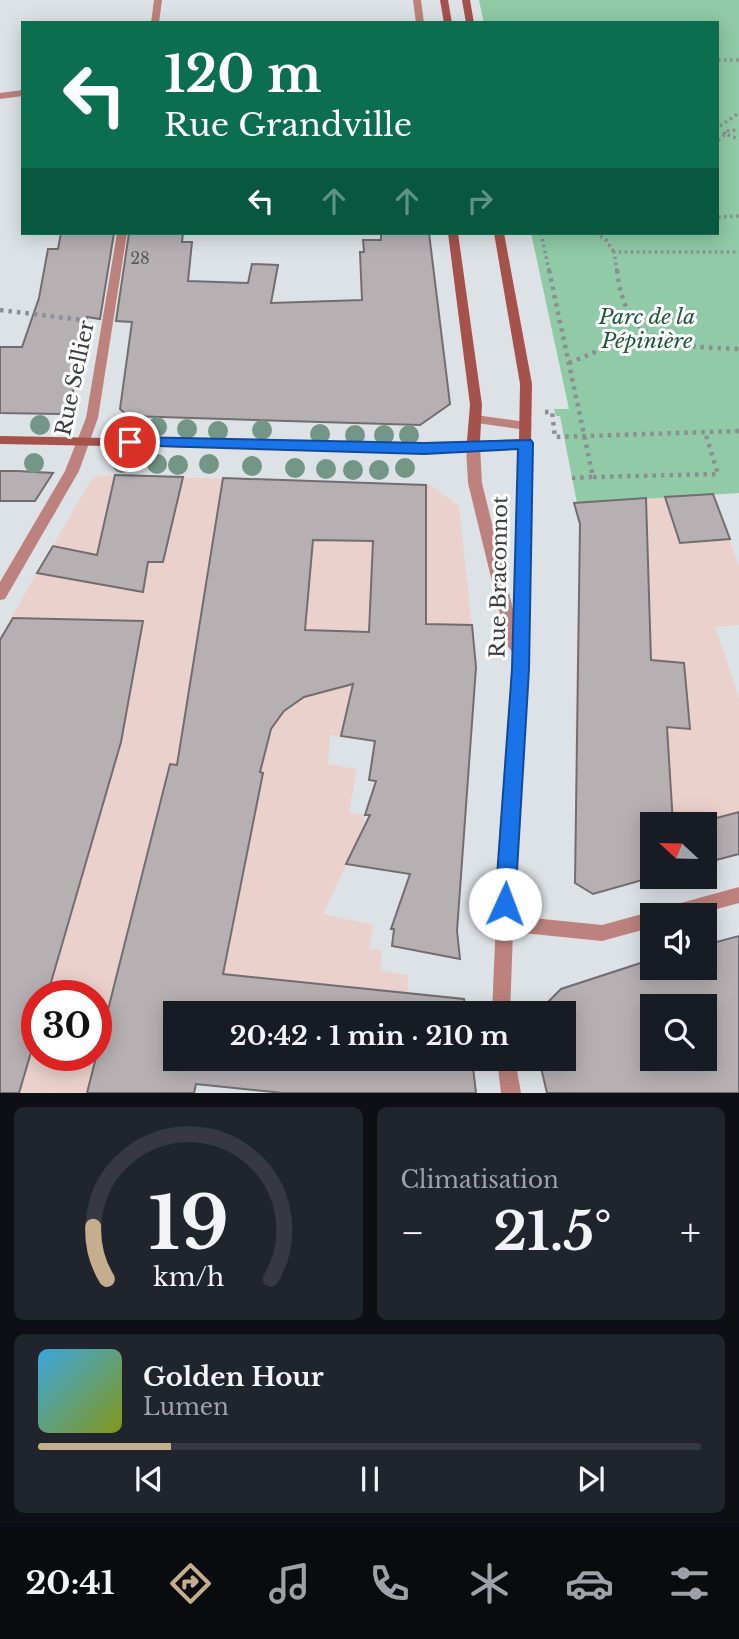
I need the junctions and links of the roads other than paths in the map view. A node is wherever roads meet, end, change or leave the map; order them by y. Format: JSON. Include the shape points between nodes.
{"nodes":[{"id":1,"x":158,"y":0,"type":"edge"},
{"id":2,"x":417,"y":0,"type":"edge"},
{"id":3,"x":444,"y":0,"type":"edge"},
{"id":4,"x":466,"y":0,"type":"edge"},
{"id":5,"x":155,"y":21,"type":"edge"},
{"id":6,"x":420,"y":21,"type":"edge"},
{"id":7,"x":447,"y":21,"type":"edge"},
{"id":8,"x":470,"y":21,"type":"edge"},
{"id":9,"x":21,"y":93,"type":"edge"},
{"id":10,"x":0,"y":96,"type":"edge"},
{"id":11,"x":122,"y":235,"type":"edge"},
{"id":12,"x":453,"y":235,"type":"edge"},
{"id":13,"x":499,"y":235,"type":"edge"},
{"id":14,"x":475,"y":419,"type":"junction"},
{"id":15,"x":526,"y":426,"type":"junction"},
{"id":16,"x":0,"y":440,"type":"edge"},
{"id":17,"x":84,"y":442,"type":"junction"},
{"id":18,"x":525,"y":443,"type":"junction"},
{"id":19,"x":473,"y":447,"type":"junction"},
{"id":20,"x":0,"y":595,"type":"edge"},
{"id":21,"x":520,"y":669,"type":"junction"},
{"id":22,"x":739,"y":895,"type":"edge"},
{"id":23,"x":710,"y":903,"type":"edge"},
{"id":24,"x":504,"y":923,"type":"junction"},
{"id":25,"x":640,"y":923,"type":"edge"},
{"id":26,"x":501,"y":1001,"type":"edge"},
{"id":27,"x":508,"y":1071,"type":"edge"},
{"id":28,"x":511,"y":1093,"type":"edge"}],
"edges":[{"from":1,"to":5,"type":"street"},
{"from":2,"to":6,"type":"street"},
{"from":3,"to":7,"type":"main road"},
{"from":4,"to":8,"type":"main road"},
{"from":9,"to":10,"type":"street"},
{"from":11,"to":17,"type":"street","name":"Rue Sellier","via":[[92,418]]},
{"from":12,"to":14,"type":"main road"},
{"from":13,"to":15,"type":"main road","via":[[523,361]]},
{"from":14,"to":15,"type":"street"},
{"from":14,"to":19,"type":"main road"},
{"from":15,"to":18,"type":"main road"},
{"from":16,"to":17,"type":"main road"},
{"from":17,"to":19,"type":"main road"},
{"from":17,"to":20,"type":"street","name":"Rue Sellier"},
{"from":18,"to":19,"type":"main road"},
{"from":18,"to":21,"type":"street","name":"Rue Braconnot"},
{"from":19,"to":21,"type":"street","name":"Rue Braconnot","via":[[475,483]]},
{"from":21,"to":24,"type":"street","name":"Rue Braconnot"},
{"from":22,"to":23,"type":"street"},
{"from":24,"to":25,"type":"street","via":[[602,933]]},
{"from":24,"to":26,"type":"street","name":"Rue Braconnot"},
{"from":27,"to":28,"type":"street"}]}
